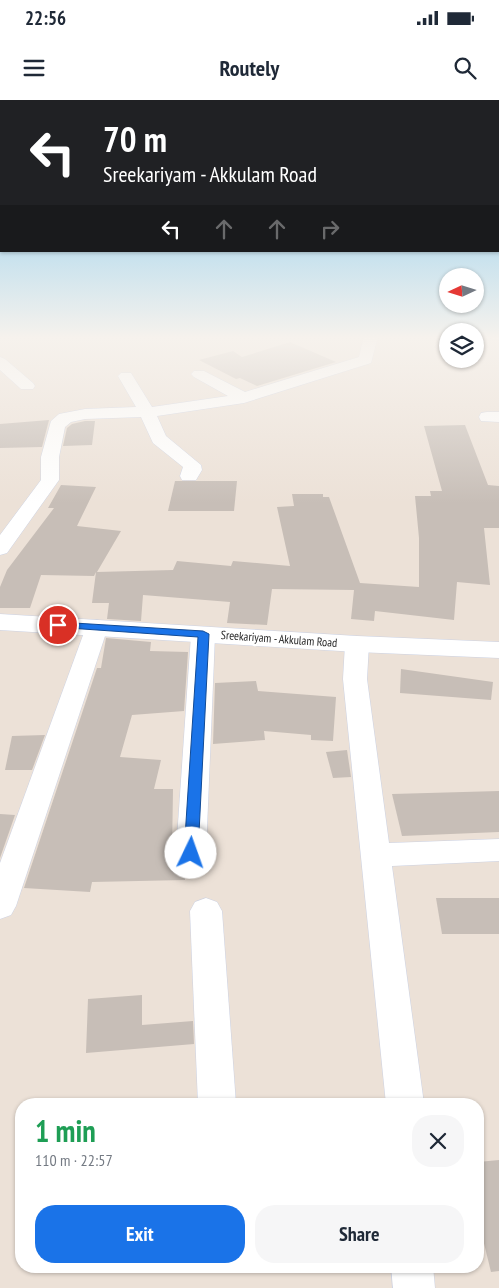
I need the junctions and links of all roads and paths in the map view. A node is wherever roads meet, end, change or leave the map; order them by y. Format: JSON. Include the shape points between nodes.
{"nodes":[{"id":1,"x":135,"y":391,"type":"edge"},
{"id":2,"x":232,"y":391,"type":"edge"},
{"id":3,"x":265,"y":391,"type":"edge"},
{"id":4,"x":244,"y":398,"type":"junction"},
{"id":5,"x":146,"y":410,"type":"junction"},
{"id":6,"x":189,"y":476,"type":"dead end"},
{"id":7,"x":0,"y":548,"type":"edge"},
{"id":8,"x":0,"y":622,"type":"edge"},
{"id":9,"x":97,"y":627,"type":"junction"},
{"id":10,"x":203,"y":634,"type":"junction"},
{"id":11,"x":356,"y":644,"type":"junction"},
{"id":12,"x":499,"y":650,"type":"edge"},
{"id":13,"x":499,"y":850,"type":"edge"},
{"id":14,"x":191,"y":853,"type":"dead end"},
{"id":15,"x":375,"y":855,"type":"junction"},
{"id":16,"x":0,"y":906,"type":"edge"},
{"id":17,"x":206,"y":911,"type":"dead end"},
{"id":18,"x":217,"y":1098,"type":"edge"},
{"id":19,"x":403,"y":1098,"type":"edge"},
{"id":20,"x":413,"y":1273,"type":"edge"},
{"id":21,"x":414,"y":1288,"type":"edge"}],
"edges":[{"from":1,"to":5,"type":"street"},
{"from":2,"to":4,"type":"street"},
{"from":3,"to":4,"type":"street"},
{"from":4,"to":5,"type":"street","via":[[165,411]]},
{"from":5,"to":6,"type":"street","via":[[159,439],[192,465],[194,470]]},
{"from":5,"to":7,"type":"street","via":[[85,414],[58,422],[50,457],[50,480]]},
{"from":8,"to":9,"type":"main road","name":"Sreekariyam - Akkulam Road"},
{"from":9,"to":10,"type":"main road","name":"Sreekariyam - Akkulam Road"},
{"from":9,"to":16,"type":"street"},
{"from":10,"to":11,"type":"main road","name":"Sreekariyam - Akkulam Road"},
{"from":10,"to":14,"type":"street"},
{"from":11,"to":12,"type":"main road","name":"Sreekariyam - Akkulam Road"},
{"from":11,"to":15,"type":"street","via":[[355,679]]},
{"from":13,"to":15,"type":"street"},
{"from":15,"to":19,"type":"street"},
{"from":17,"to":18,"type":"street"},
{"from":20,"to":21,"type":"street"}]}
